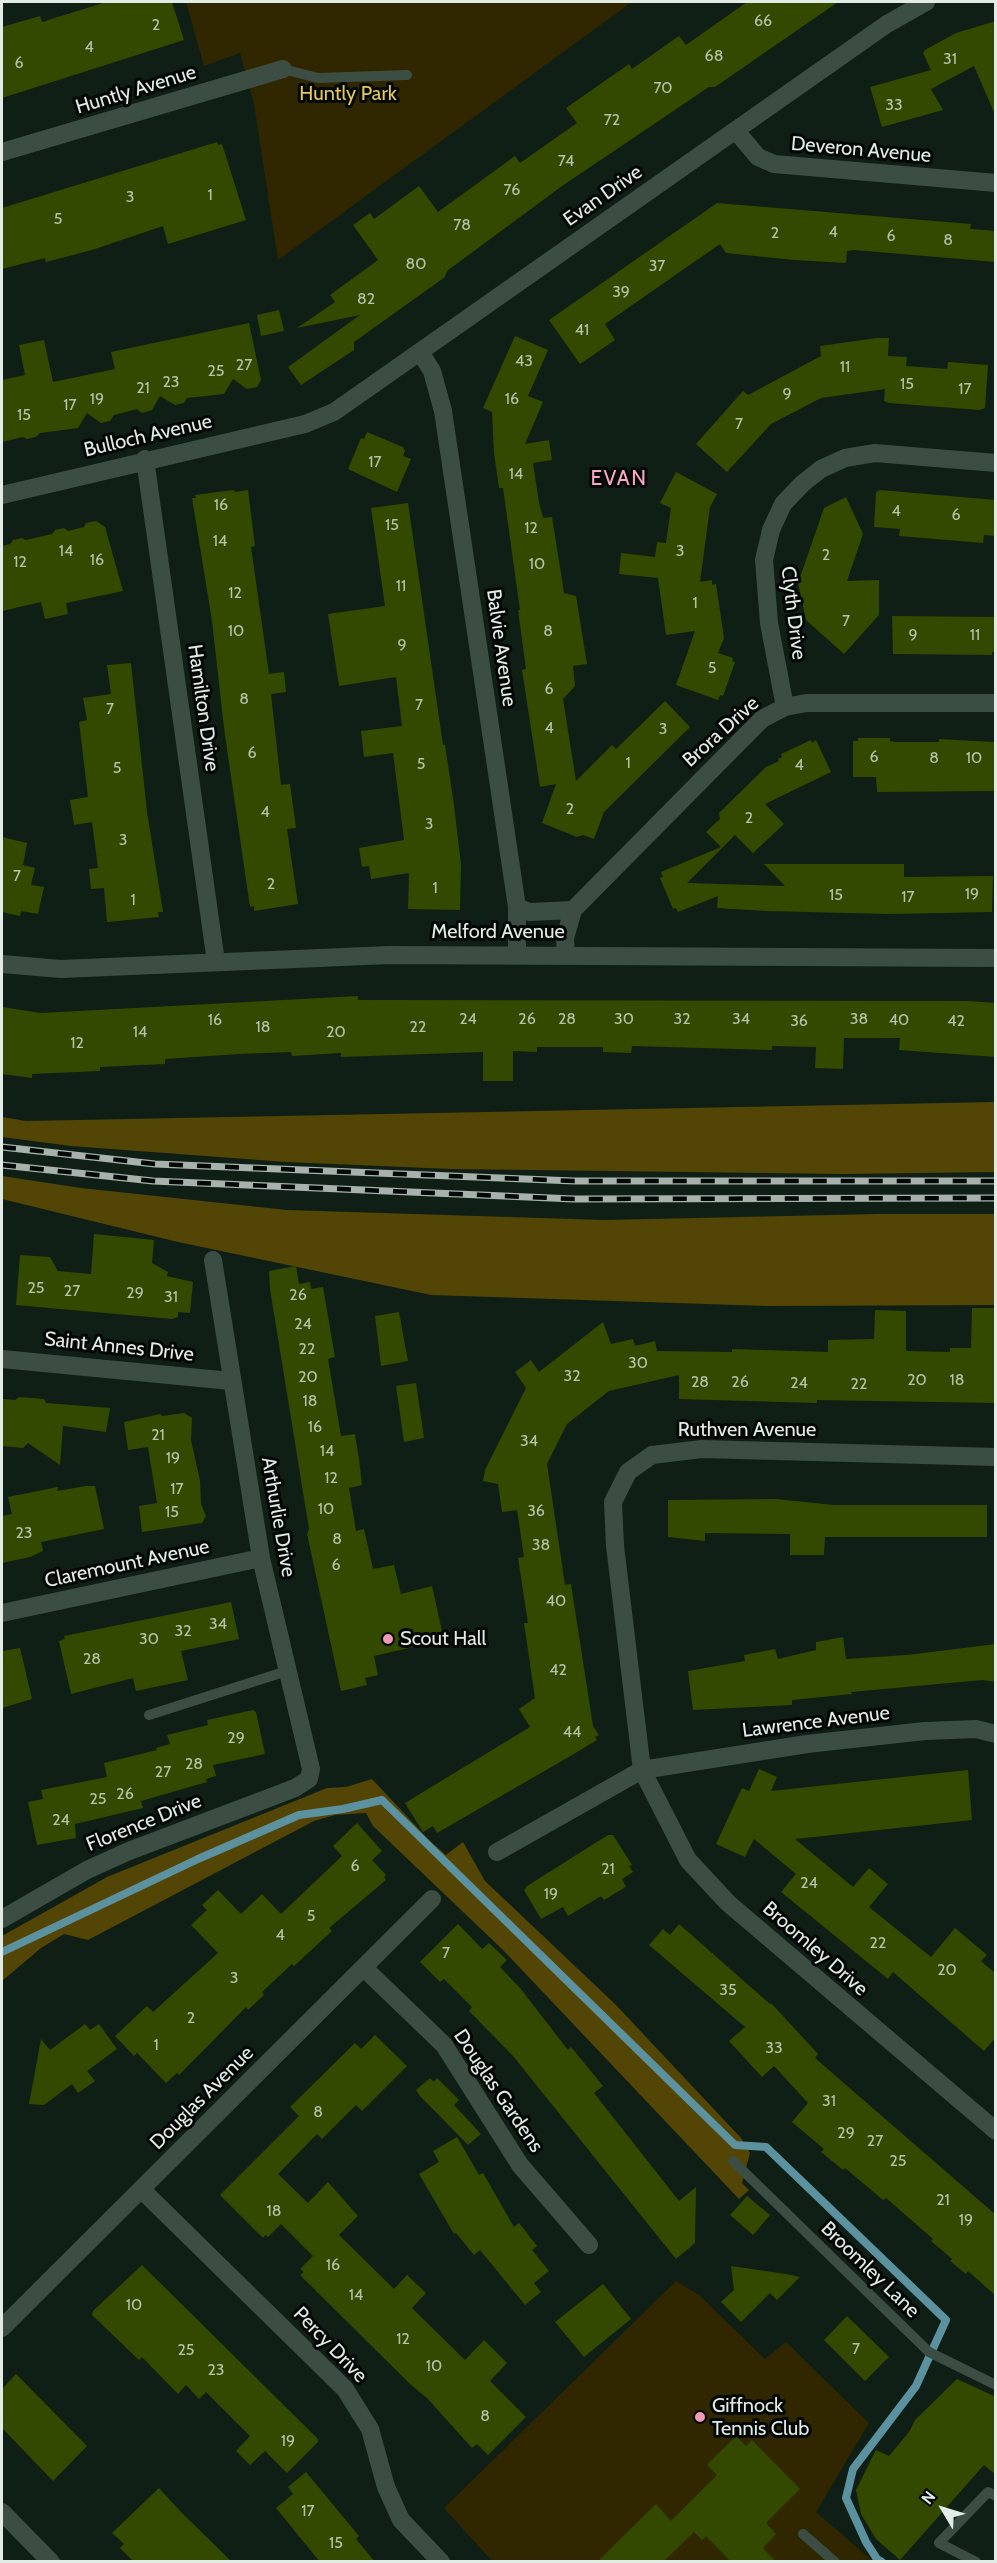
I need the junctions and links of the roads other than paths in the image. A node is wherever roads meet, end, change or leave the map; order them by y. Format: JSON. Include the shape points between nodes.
{"nodes":[{"id":1,"x":926,"y":2,"type":"edge"},
{"id":2,"x":283,"y":69,"type":"joint"},
{"id":3,"x":406,"y":75,"type":"dead end"},
{"id":4,"x":736,"y":131,"type":"junction"},
{"id":5,"x":2,"y":152,"type":"edge"},
{"id":6,"x":996,"y":183,"type":"edge"},
{"id":7,"x":420,"y":352,"type":"junction"},
{"id":8,"x":305,"y":424,"type":"joint"},
{"id":9,"x":145,"y":459,"type":"junction"},
{"id":10,"x":996,"y":463,"type":"edge"},
{"id":11,"x":2,"y":495,"type":"edge"},
{"id":12,"x":996,"y":703,"type":"edge"},
{"id":13,"x":785,"y":707,"type":"junction"},
{"id":14,"x":517,"y":907,"type":"junction"},
{"id":15,"x":573,"y":910,"type":"junction"},
{"id":16,"x":517,"y":954,"type":"junction"},
{"id":17,"x":566,"y":955,"type":"junction"},
{"id":18,"x":996,"y":958,"type":"edge"},
{"id":19,"x":216,"y":962,"type":"junction"},
{"id":20,"x":2,"y":964,"type":"edge"},
{"id":21,"x":213,"y":1260,"type":"dead end"},
{"id":22,"x":2,"y":1359,"type":"edge"},
{"id":23,"x":231,"y":1381,"type":"junction"},
{"id":24,"x":996,"y":1457,"type":"edge"},
{"id":25,"x":261,"y":1558,"type":"junction"},
{"id":26,"x":2,"y":1613,"type":"edge"},
{"id":27,"x":287,"y":1671,"type":"junction"},
{"id":28,"x":149,"y":1715,"type":"dead end"},
{"id":29,"x":996,"y":1734,"type":"edge"},
{"id":30,"x":642,"y":1770,"type":"junction"},
{"id":31,"x":309,"y":1779,"type":"joint"},
{"id":32,"x":497,"y":1852,"type":"dead end"},
{"id":33,"x":432,"y":1899,"type":"dead end"},
{"id":34,"x":2,"y":1919,"type":"edge"},
{"id":35,"x":364,"y":1968,"type":"junction"},
{"id":36,"x":996,"y":2131,"type":"edge"},
{"id":37,"x":733,"y":2161,"type":"dead end"},
{"id":38,"x":142,"y":2190,"type":"junction"},
{"id":39,"x":589,"y":2246,"type":"dead end"},
{"id":40,"x":2,"y":2328,"type":"edge"},
{"id":41,"x":996,"y":2385,"type":"edge"},
{"id":42,"x":996,"y":2496,"type":"edge"},
{"id":43,"x":2,"y":2512,"type":"edge"},
{"id":44,"x":803,"y":2534,"type":"dead end"},
{"id":45,"x":43,"y":2558,"type":"edge"},
{"id":46,"x":441,"y":2562,"type":"edge"},
{"id":47,"x":835,"y":2562,"type":"edge"},
{"id":48,"x":976,"y":2562,"type":"edge"}],
"edges":[{"from":1,"to":4,"type":"street","name":"Evan Drive","via":[[887,24]]},
{"from":2,"to":3,"type":"lane","via":[[318,78]]},
{"from":2,"to":5,"type":"street","name":"Huntly Avenue"},
{"from":4,"to":6,"type":"street","name":"Deveron Avenue","via":[[758,157],[774,164]]},
{"from":4,"to":7,"type":"street","name":"Evan Drive"},
{"from":7,"to":8,"type":"street","name":"Evan Drive","via":[[334,412]]},
{"from":7,"to":14,"type":"street","name":"Balvie Avenue","via":[[432,371],[443,411]]},
{"from":8,"to":9,"type":"street","name":"Bulloch Avenue"},
{"from":9,"to":11,"type":"street","name":"Bulloch Avenue"},
{"from":9,"to":19,"type":"street","name":"Hamilton Drive"},
{"from":10,"to":13,"type":"street","name":"Clyth Drive","via":[[875,453],[845,458],[821,469],[783,504],[771,530],[764,560],[769,623]]},
{"from":12,"to":13,"type":"street","name":"Brora Drive","via":[[834,703]]},
{"from":13,"to":15,"type":"street","name":"Brora Drive","via":[[762,719]]},
{"from":14,"to":15,"type":"street","name":"Melford Avenue","via":[[530,912]]},
{"from":14,"to":16,"type":"street","name":"Balvie Avenue"},
{"from":15,"to":17,"type":"street","name":"Brora Drive","via":[[565,938]]},
{"from":16,"to":17,"type":"street","name":"Melford Avenue"},
{"from":16,"to":19,"type":"street","name":"Melford Avenue"},
{"from":17,"to":18,"type":"street","name":"Melford Avenue"},
{"from":19,"to":20,"type":"street","name":"Melford Avenue","via":[[61,969]]},
{"from":21,"to":23,"type":"street","name":"Arthurlie Drive"},
{"from":22,"to":23,"type":"street","name":"Saint Annes Drive"},
{"from":23,"to":25,"type":"street","name":"Arthurlie Drive"},
{"from":24,"to":30,"type":"street","name":"Ruthven Avenue","via":[[702,1449],[652,1455],[628,1472],[613,1502],[615,1546]]},
{"from":25,"to":26,"type":"street","name":"Claremount Avenue"},
{"from":25,"to":27,"type":"street","name":"Arthurlie Drive"},
{"from":27,"to":28,"type":"lane"},
{"from":27,"to":31,"type":"street","name":"Arthurlie Drive","via":[[311,1769]]},
{"from":29,"to":30,"type":"street","name":"Lawrence Avenue","via":[[976,1729],[925,1731],[807,1744]]},
{"from":30,"to":32,"type":"street"},
{"from":30,"to":36,"type":"street","name":"Broomley Drive","via":[[688,1860],[728,1903]]},
{"from":31,"to":34,"type":"street","name":"Florence Drive","via":[[295,1788],[87,1870]]},
{"from":33,"to":35,"type":"street","name":"Douglas Avenue"},
{"from":35,"to":38,"type":"street","name":"Douglas Avenue"},
{"from":35,"to":39,"type":"street","name":"Douglas Gardens","via":[[444,2045],[520,2165]]},
{"from":37,"to":41,"type":"lane","name":"Broomley Lane","via":[[929,2352]]},
{"from":38,"to":40,"type":"street","name":"Douglas Avenue"},
{"from":38,"to":46,"type":"street","name":"Percy Drive","via":[[345,2389],[370,2429],[386,2487],[401,2520]]},
{"from":42,"to":48,"type":"lane","via":[[988,2492],[939,2542]]},
{"from":43,"to":45,"type":"street"},
{"from":44,"to":47,"type":"lane"}]}
